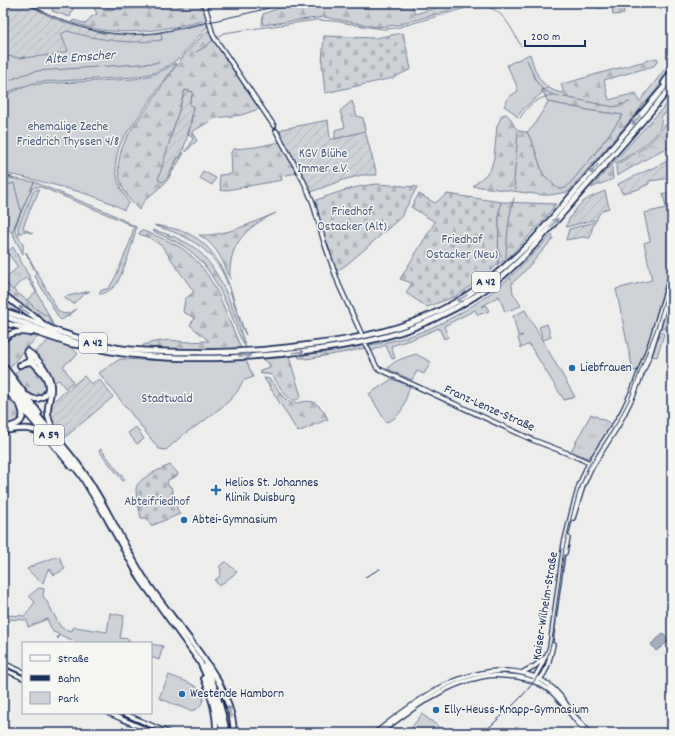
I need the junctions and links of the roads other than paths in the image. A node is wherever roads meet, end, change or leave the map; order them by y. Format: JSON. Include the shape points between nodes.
{"nodes":[{"id":1,"x":203,"y":3,"type":"edge"},
{"id":2,"x":672,"y":72,"type":"edge"},
{"id":3,"x":672,"y":78,"type":"edge"},
{"id":4,"x":672,"y":86,"type":"edge"},
{"id":5,"x":662,"y":90,"type":"junction"},
{"id":6,"x":672,"y":91,"type":"edge"},
{"id":7,"x":653,"y":109,"type":"junction"},
{"id":8,"x":672,"y":272,"type":"edge"},
{"id":9,"x":672,"y":282,"type":"edge"},
{"id":10,"x":3,"y":294,"type":"edge"},
{"id":11,"x":3,"y":311,"type":"edge"},
{"id":12,"x":3,"y":316,"type":"edge"},
{"id":13,"x":3,"y":323,"type":"edge"},
{"id":14,"x":43,"y":331,"type":"junction"},
{"id":15,"x":361,"y":333,"type":"dead end"},
{"id":16,"x":3,"y":340,"type":"edge"},
{"id":17,"x":366,"y":345,"type":"dead end"},
{"id":18,"x":85,"y":346,"type":"junction"},
{"id":19,"x":140,"y":353,"type":"junction"},
{"id":20,"x":258,"y":353,"type":"junction"},
{"id":21,"x":35,"y":363,"type":"junction"},
{"id":22,"x":3,"y":365,"type":"edge"},
{"id":23,"x":20,"y":365,"type":"dead end"},
{"id":24,"x":4,"y":374,"type":"edge"},
{"id":25,"x":7,"y":383,"type":"edge"},
{"id":26,"x":24,"y":393,"type":"junction"},
{"id":27,"x":20,"y":406,"type":"junction"},
{"id":28,"x":3,"y":428,"type":"edge"},
{"id":29,"x":54,"y":431,"type":"junction"},
{"id":30,"x":49,"y":439,"type":"junction"},
{"id":31,"x":75,"y":460,"type":"junction"},
{"id":32,"x":592,"y":464,"type":"junction"},
{"id":33,"x":90,"y":488,"type":"junction"},
{"id":34,"x":552,"y":640,"type":"junction"},
{"id":35,"x":192,"y":647,"type":"junction"},
{"id":36,"x":547,"y":653,"type":"junction"},
{"id":37,"x":3,"y":663,"type":"edge"},
{"id":38,"x":3,"y":669,"type":"edge"},
{"id":39,"x":22,"y":672,"type":"edge"},
{"id":40,"x":544,"y":672,"type":"junction"},
{"id":41,"x":522,"y":673,"type":"junction"},
{"id":42,"x":22,"y":678,"type":"edge"},
{"id":43,"x":535,"y":679,"type":"junction"},
{"id":44,"x":540,"y":680,"type":"junction"},
{"id":45,"x":550,"y":685,"type":"junction"},
{"id":46,"x":110,"y":714,"type":"edge"},
{"id":47,"x":125,"y":714,"type":"edge"},
{"id":48,"x":225,"y":732,"type":"edge"},
{"id":49,"x":590,"y":732,"type":"edge"},
{"id":50,"x":154,"y":733,"type":"edge"},
{"id":51,"x":169,"y":733,"type":"edge"},
{"id":52,"x":216,"y":733,"type":"edge"},
{"id":53,"x":233,"y":733,"type":"edge"},
{"id":54,"x":376,"y":733,"type":"edge"},
{"id":55,"x":380,"y":733,"type":"edge"}],
"edges":[{"from":1,"to":15,"type":"main road","via":[[214,38],[274,126],[274,131],[276,130],[305,184],[339,285]]},
{"from":2,"to":5,"type":"highway"},
{"from":3,"to":5,"type":"highway","number":"A 42"},
{"from":4,"to":7,"type":"highway","number":"A 42"},
{"from":5,"to":20,"type":"highway","number":"A 42","one_way":true,"via":[[535,238],[501,271],[463,298],[421,319],[390,330]]},
{"from":6,"to":7,"type":"highway"},
{"from":20,"to":7,"type":"highway","number":"A 42","one_way":true,"via":[[290,353],[392,335],[433,320],[466,302],[493,284],[520,260]]},
{"from":8,"to":32,"type":"main road","name":"Kaiser-Wilhelm-Straße","via":[[633,389]]},
{"from":9,"to":32,"type":"main road","name":"Kaiser-Wilhelm-Straße","via":[[650,354],[634,394]]},
{"from":14,"to":10,"type":"highway","one_way":true,"via":[[37,318]]},
{"from":11,"to":14,"type":"highway","number":"A 42","via":[[24,318]]},
{"from":12,"to":14,"type":"highway","number":"A 42"},
{"from":13,"to":14,"type":"highway"},
{"from":14,"to":16,"type":"highway","via":[[16,332],[7,335]]},
{"from":14,"to":18,"type":"highway","number":"A 42"},
{"from":14,"to":18,"type":"highway","via":[[52,338]]},
{"from":14,"to":19,"type":"highway","number":"A 42"},
{"from":17,"to":32,"type":"main road","name":"Franz-Lenze-Straße","via":[[377,368],[533,440]]},
{"from":18,"to":19,"type":"highway","number":"A 42"},
{"from":19,"to":20,"type":"highway","number":"A 42"},
{"from":21,"to":23,"type":"highway"},
{"from":21,"to":26,"type":"highway","via":[[46,380],[47,392],[42,398],[36,399]]},
{"from":21,"to":29,"type":"highway","via":[[27,351],[50,379],[47,412]]},
{"from":22,"to":24,"type":"highway"},
{"from":24,"to":25,"type":"highway","number":"A 59"},
{"from":25,"to":26,"type":"highway"},
{"from":25,"to":27,"type":"highway"},
{"from":25,"to":31,"type":"highway","number":"A 59"},
{"from":25,"to":33,"type":"highway","number":"A 59"},
{"from":26,"to":29,"type":"highway"},
{"from":27,"to":28,"type":"highway","via":[[23,416],[20,423]]},
{"from":27,"to":30,"type":"highway"},
{"from":28,"to":30,"type":"highway","via":[[30,429]]},
{"from":29,"to":31,"type":"highway"},
{"from":30,"to":33,"type":"highway"},
{"from":31,"to":35,"type":"highway","number":"A 59","via":[[106,507],[144,578]]},
{"from":32,"to":34,"type":"main road","name":"Kaiser-Wilhelm-Straße","via":[[571,524]]},
{"from":33,"to":35,"type":"highway","number":"A 59","via":[[141,580]]},
{"from":34,"to":36,"type":"main road","name":"Kaiser-Wilhelm-Straße"},
{"from":34,"to":40,"type":"main road","name":"Kaiser-Wilhelm-Straße"},
{"from":35,"to":48,"type":"highway","number":"A 59","via":[[206,665],[213,680],[220,701]]},
{"from":35,"to":52,"type":"highway","via":[[210,694]]},
{"from":53,"to":35,"type":"highway","one_way":true,"via":[[233,721],[223,692],[205,659]]},
{"from":36,"to":41,"type":"main road","via":[[539,664]]},
{"from":36,"to":43,"type":"main road","name":"Kaiser-Wilhelm-Straße"},
{"from":37,"to":39,"type":"main road"},
{"from":38,"to":42,"type":"main road"},
{"from":40,"to":44,"type":"main road","name":"Kaiser-Wilhelm-Straße"},
{"from":40,"to":45,"type":"main road"},
{"from":41,"to":43,"type":"main road"},
{"from":41,"to":54,"type":"main road","via":[[491,671],[456,680],[415,703]]},
{"from":43,"to":44,"type":"main road","name":"Kaiser-Wilhelm-Straße"},
{"from":43,"to":49,"type":"main road","via":[[554,694],[575,720]]},
{"from":43,"to":55,"type":"main road","via":[[495,675],[462,682],[424,702]]},
{"from":44,"to":45,"type":"main road"},
{"from":45,"to":49,"type":"main road"},
{"from":46,"to":50,"type":"main road"},
{"from":47,"to":51,"type":"main road"}]}
